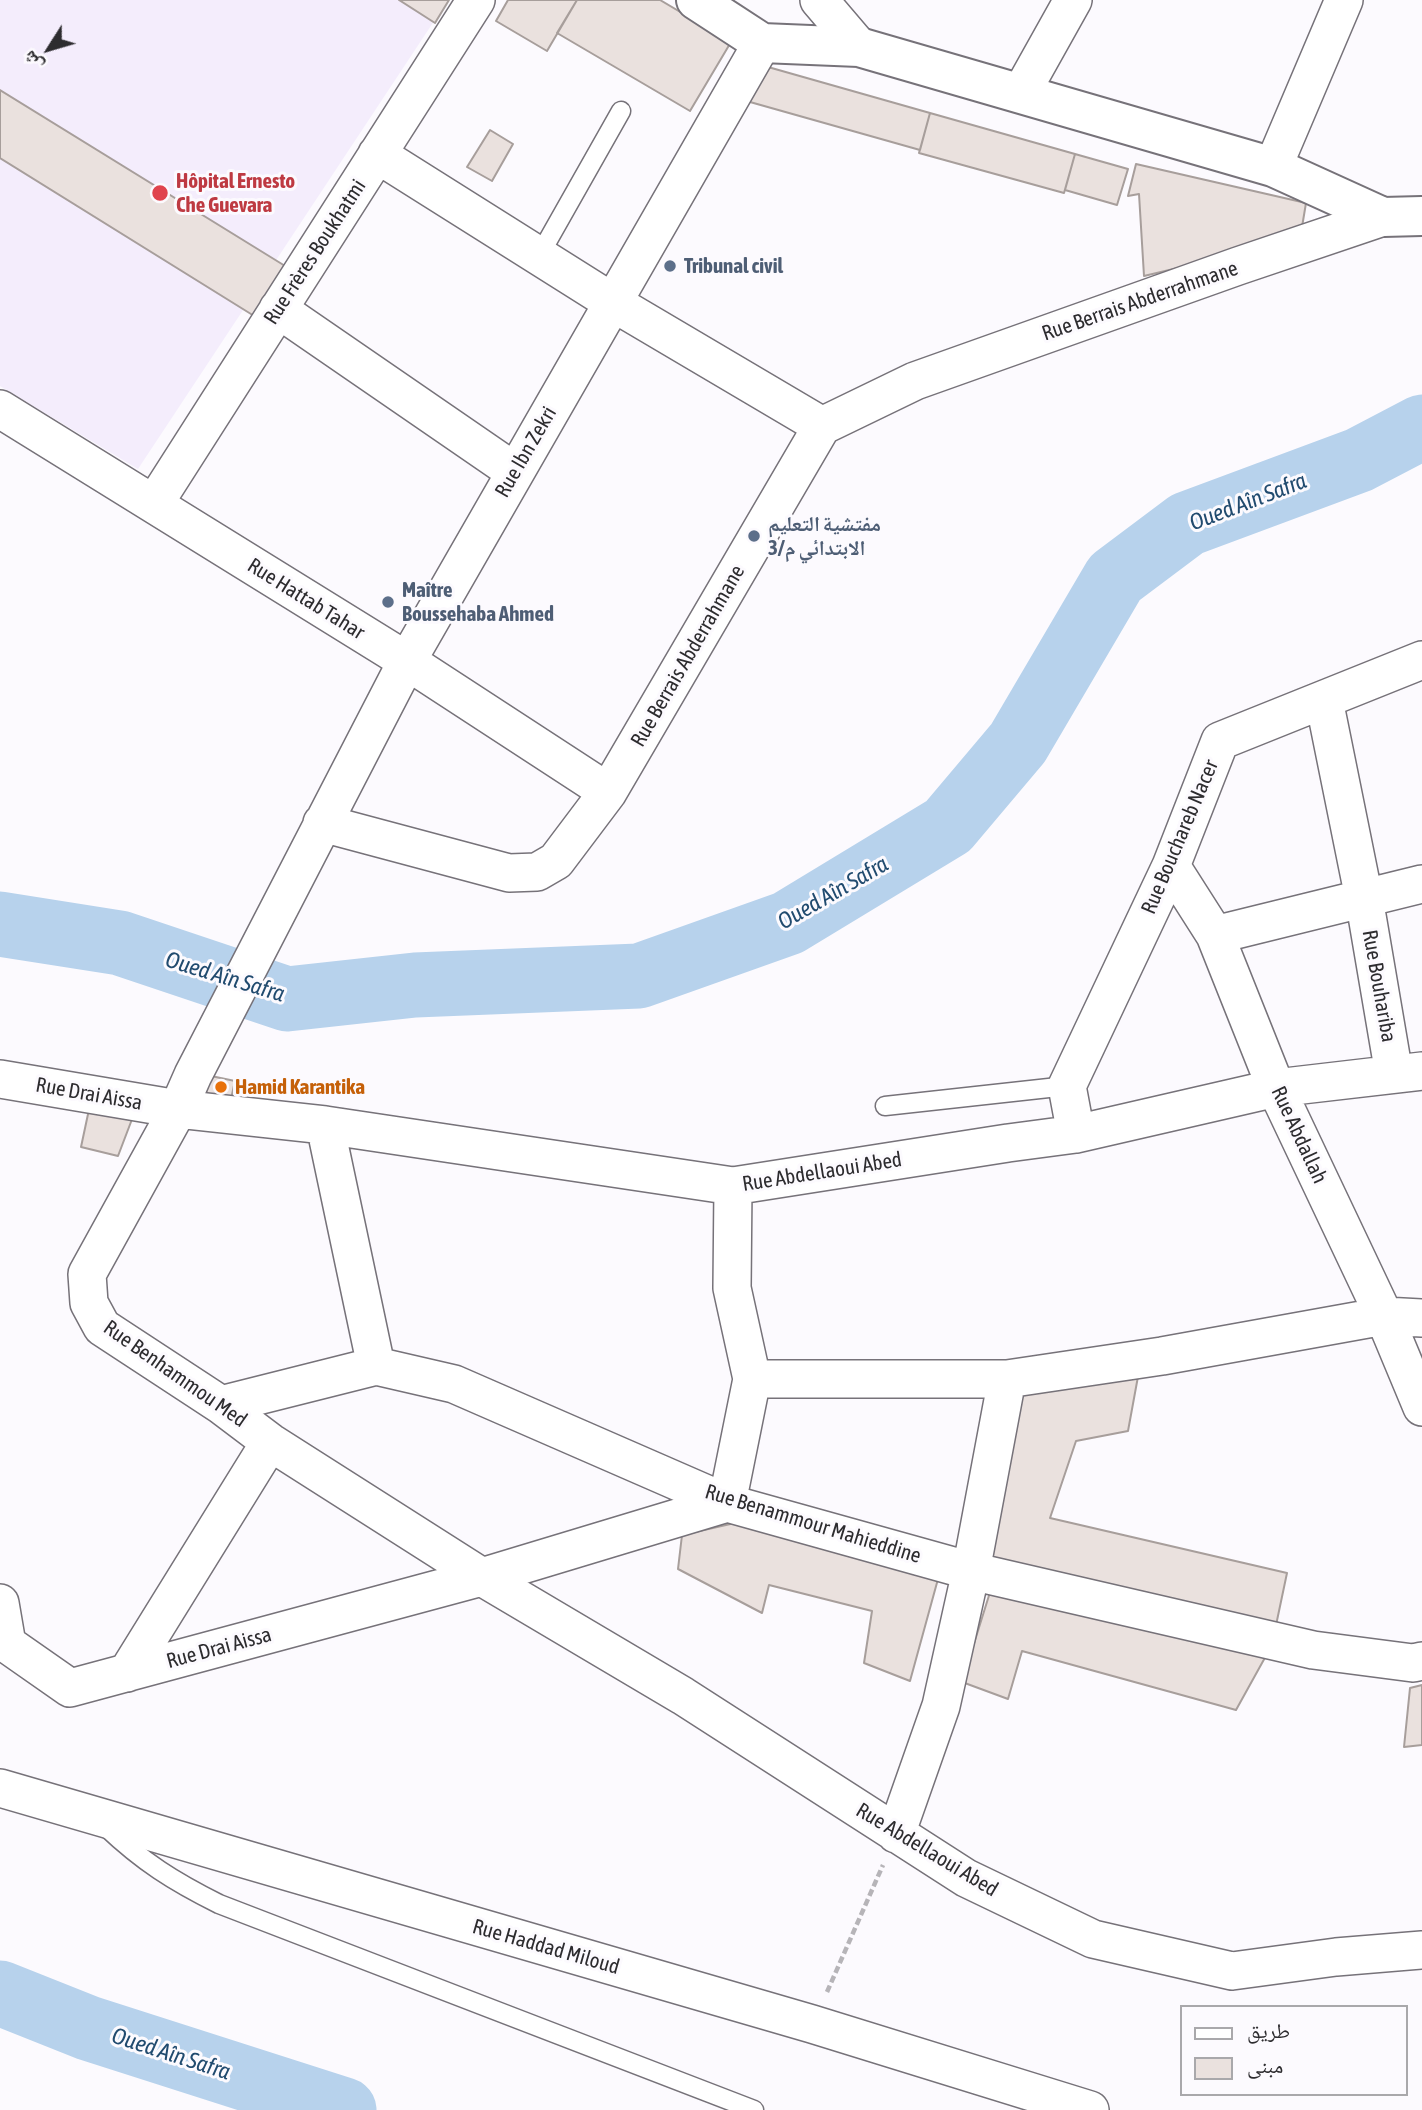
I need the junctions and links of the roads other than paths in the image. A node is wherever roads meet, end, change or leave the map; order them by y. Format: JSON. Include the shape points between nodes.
{"nodes":[{"id":1,"x":476,"y":0,"type":"edge"},
{"id":2,"x":696,"y":0,"type":"edge"},
{"id":3,"x":819,"y":0,"type":"edge"},
{"id":4,"x":1073,"y":0,"type":"edge"},
{"id":5,"x":1344,"y":0,"type":"edge"},
{"id":6,"x":762,"y":43,"type":"junction"},
{"id":7,"x":859,"y":47,"type":"junction"},
{"id":8,"x":1021,"y":93,"type":"junction"},
{"id":9,"x":621,"y":111,"type":"dead end"},
{"id":10,"x":377,"y":154,"type":"junction"},
{"id":11,"x":1273,"y":167,"type":"junction"},
{"id":12,"x":1422,"y":216,"type":"edge"},
{"id":13,"x":1383,"y":217,"type":"junction"},
{"id":14,"x":539,"y":256,"type":"junction"},
{"id":15,"x":612,"y":302,"type":"junction"},
{"id":16,"x":278,"y":309,"type":"junction"},
{"id":17,"x":0,"y":409,"type":"edge"},
{"id":18,"x":822,"y":426,"type":"junction"},
{"id":19,"x":515,"y":472,"type":"junction"},
{"id":20,"x":153,"y":504,"type":"junction"},
{"id":21,"x":1422,"y":660,"type":"edge"},
{"id":22,"x":407,"y":661,"type":"junction"},
{"id":23,"x":1324,"y":700,"type":"junction"},
{"id":24,"x":608,"y":792,"type":"junction"},
{"id":25,"x":322,"y":823,"type":"junction"},
{"id":26,"x":1171,"y":866,"type":"junction"},
{"id":27,"x":1422,"y":884,"type":"edge"},
{"id":28,"x":1364,"y":898,"type":"junction"},
{"id":29,"x":1215,"y":935,"type":"junction"},
{"id":30,"x":1408,"y":1073,"type":"edge"},
{"id":31,"x":193,"y":1075,"type":"joint"},
{"id":32,"x":0,"y":1079,"type":"edge"},
{"id":33,"x":1067,"y":1086,"type":"junction"},
{"id":34,"x":1276,"y":1088,"type":"junction"},
{"id":35,"x":885,"y":1106,"type":"dead end"},
{"id":36,"x":178,"y":1110,"type":"junction"},
{"id":37,"x":325,"y":1125,"type":"junction"},
{"id":38,"x":1076,"y":1134,"type":"junction"},
{"id":39,"x":733,"y":1186,"type":"junction"},
{"id":40,"x":1384,"y":1316,"type":"junction"},
{"id":41,"x":1422,"y":1318,"type":"edge"},
{"id":42,"x":376,"y":1366,"type":"junction"},
{"id":43,"x":752,"y":1379,"type":"junction"},
{"id":44,"x":1007,"y":1379,"type":"junction"},
{"id":45,"x":221,"y":1405,"type":"junction"},
{"id":46,"x":1422,"y":1407,"type":"edge"},
{"id":47,"x":271,"y":1442,"type":"junction"},
{"id":48,"x":727,"y":1503,"type":"junction"},
{"id":49,"x":971,"y":1571,"type":"junction"},
{"id":50,"x":482,"y":1577,"type":"junction"},
{"id":51,"x":0,"y":1603,"type":"edge"},
{"id":52,"x":1422,"y":1661,"type":"edge"},
{"id":53,"x":127,"y":1673,"type":"junction"},
{"id":54,"x":0,"y":1788,"type":"edge"},
{"id":55,"x":93,"y":1815,"type":"junction"},
{"id":56,"x":897,"y":1834,"type":"junction"},
{"id":57,"x":1422,"y":1950,"type":"edge"},
{"id":58,"x":754,"y":2110,"type":"edge"},
{"id":59,"x":1090,"y":2110,"type":"edge"}],
"edges":[{"from":1,"to":10,"type":"street","name":"Rue Frères Boukhatmi"},
{"from":2,"to":6,"type":"main road"},
{"from":3,"to":7,"type":"street"},
{"from":4,"to":8,"type":"street"},
{"from":5,"to":11,"type":"street"},
{"from":6,"to":7,"type":"main road"},
{"from":6,"to":15,"type":"street","name":"Rue Ibn Zekri"},
{"from":7,"to":8,"type":"main road"},
{"from":8,"to":11,"type":"main road"},
{"from":9,"to":14,"type":"lane"},
{"from":10,"to":14,"type":"street"},
{"from":10,"to":16,"type":"street","name":"Rue Frères Boukhatmi"},
{"from":11,"to":13,"type":"main road"},
{"from":12,"to":13,"type":"main road"},
{"from":13,"to":18,"type":"street","name":"Rue Berrais Abderrahmane","via":[[915,381]]},
{"from":14,"to":15,"type":"street"},
{"from":15,"to":18,"type":"street"},
{"from":15,"to":19,"type":"street","name":"Rue Ibn Zekri"},
{"from":16,"to":19,"type":"street"},
{"from":16,"to":20,"type":"street","name":"Rue Frères Boukhatmi"},
{"from":17,"to":20,"type":"street","name":"Rue Hattab Tahar"},
{"from":18,"to":24,"type":"street","name":"Rue Berrais Abderrahmane"},
{"from":19,"to":22,"type":"street","name":"Rue Ibn Zekri"},
{"from":20,"to":22,"type":"street","name":"Rue Hattab Tahar"},
{"from":21,"to":23,"type":"street","name":"Rue Bouchareb Nacer"},
{"from":22,"to":24,"type":"street","name":"Rue Hattab Tahar"},
{"from":22,"to":25,"type":"street","name":"Rue Ibn Zekri"},
{"from":23,"to":26,"type":"street","name":"Rue Bouchareb Nacer","via":[[1220,741]]},
{"from":23,"to":28,"type":"street","name":"Rue Bouhariba"},
{"from":24,"to":25,"type":"street","name":"Rue Berrais Abderrahmane","via":[[556,861],[537,872],[509,873]]},
{"from":25,"to":31,"type":"street","name":"Rue Ibn Zekri"},
{"from":26,"to":29,"type":"street","name":"Rue Abdallah"},
{"from":26,"to":33,"type":"street","name":"Rue Bouchareb Nacer"},
{"from":27,"to":28,"type":"street"},
{"from":28,"to":29,"type":"street"},
{"from":28,"to":30,"type":"street","name":"Rue Bouhariba"},
{"from":29,"to":34,"type":"street","name":"Rue Abdallah"},
{"from":30,"to":34,"type":"street","name":"Rue Abdellaoui Abed"},
{"from":31,"to":36,"type":"street","name":"Rue Benhammou Med"},
{"from":32,"to":36,"type":"street","name":"Rue Drai Aissa"},
{"from":33,"to":35,"type":"lane"},
{"from":33,"to":38,"type":"street"},
{"from":34,"to":38,"type":"street","name":"Rue Abdellaoui Abed"},
{"from":34,"to":40,"type":"street","name":"Rue Abdallah"},
{"from":36,"to":37,"type":"street","name":"Rue Abdellaoui Abed"},
{"from":36,"to":45,"type":"street","name":"Rue Benhammou Med","via":[[88,1274],[89,1303],[102,1327]]},
{"from":37,"to":39,"type":"street","name":"Rue Abdellaoui Abed"},
{"from":37,"to":42,"type":"street"},
{"from":38,"to":39,"type":"street","name":"Rue Abdellaoui Abed"},
{"from":39,"to":43,"type":"street","via":[[732,1288]]},
{"from":40,"to":41,"type":"street"},
{"from":40,"to":44,"type":"street"},
{"from":40,"to":46,"type":"street","name":"Rue Abdallah"},
{"from":42,"to":45,"type":"street","name":"Rue Benammour Mahieddine"},
{"from":42,"to":48,"type":"street","name":"Rue Benammour Mahieddine","via":[[454,1384]]},
{"from":43,"to":44,"type":"street"},
{"from":43,"to":48,"type":"street"},
{"from":44,"to":49,"type":"street"},
{"from":45,"to":47,"type":"street","name":"Rue Benhammou Med"},
{"from":47,"to":50,"type":"street","name":"Rue Benhammou Med"},
{"from":47,"to":53,"type":"street"},
{"from":48,"to":49,"type":"street","name":"Rue Benammour Mahieddine"},
{"from":48,"to":50,"type":"street","name":"Rue Drai Aissa"},
{"from":49,"to":52,"type":"street","name":"Rue Benammour Mahieddine","via":[[1312,1650]]},
{"from":49,"to":56,"type":"street","via":[[942,1706]]},
{"from":50,"to":53,"type":"street","name":"Rue Drai Aissa"},
{"from":50,"to":56,"type":"street","name":"Rue Abdellaoui Abed","via":[[683,1696]]},
{"from":51,"to":53,"type":"street","name":"Rue Drai Aissa","via":[[7,1644],[70,1688]]},
{"from":54,"to":55,"type":"street","name":"Rue Haddad Miloud"},
{"from":55,"to":58,"type":"lane","via":[[161,1873],[219,1904]]},
{"from":55,"to":59,"type":"street","name":"Rue Haddad Miloud","via":[[812,2024]]},
{"from":56,"to":57,"type":"street","name":"Rue Abdellaoui Abed","via":[[966,1878],[1093,1939],[1232,1971]]}]}
